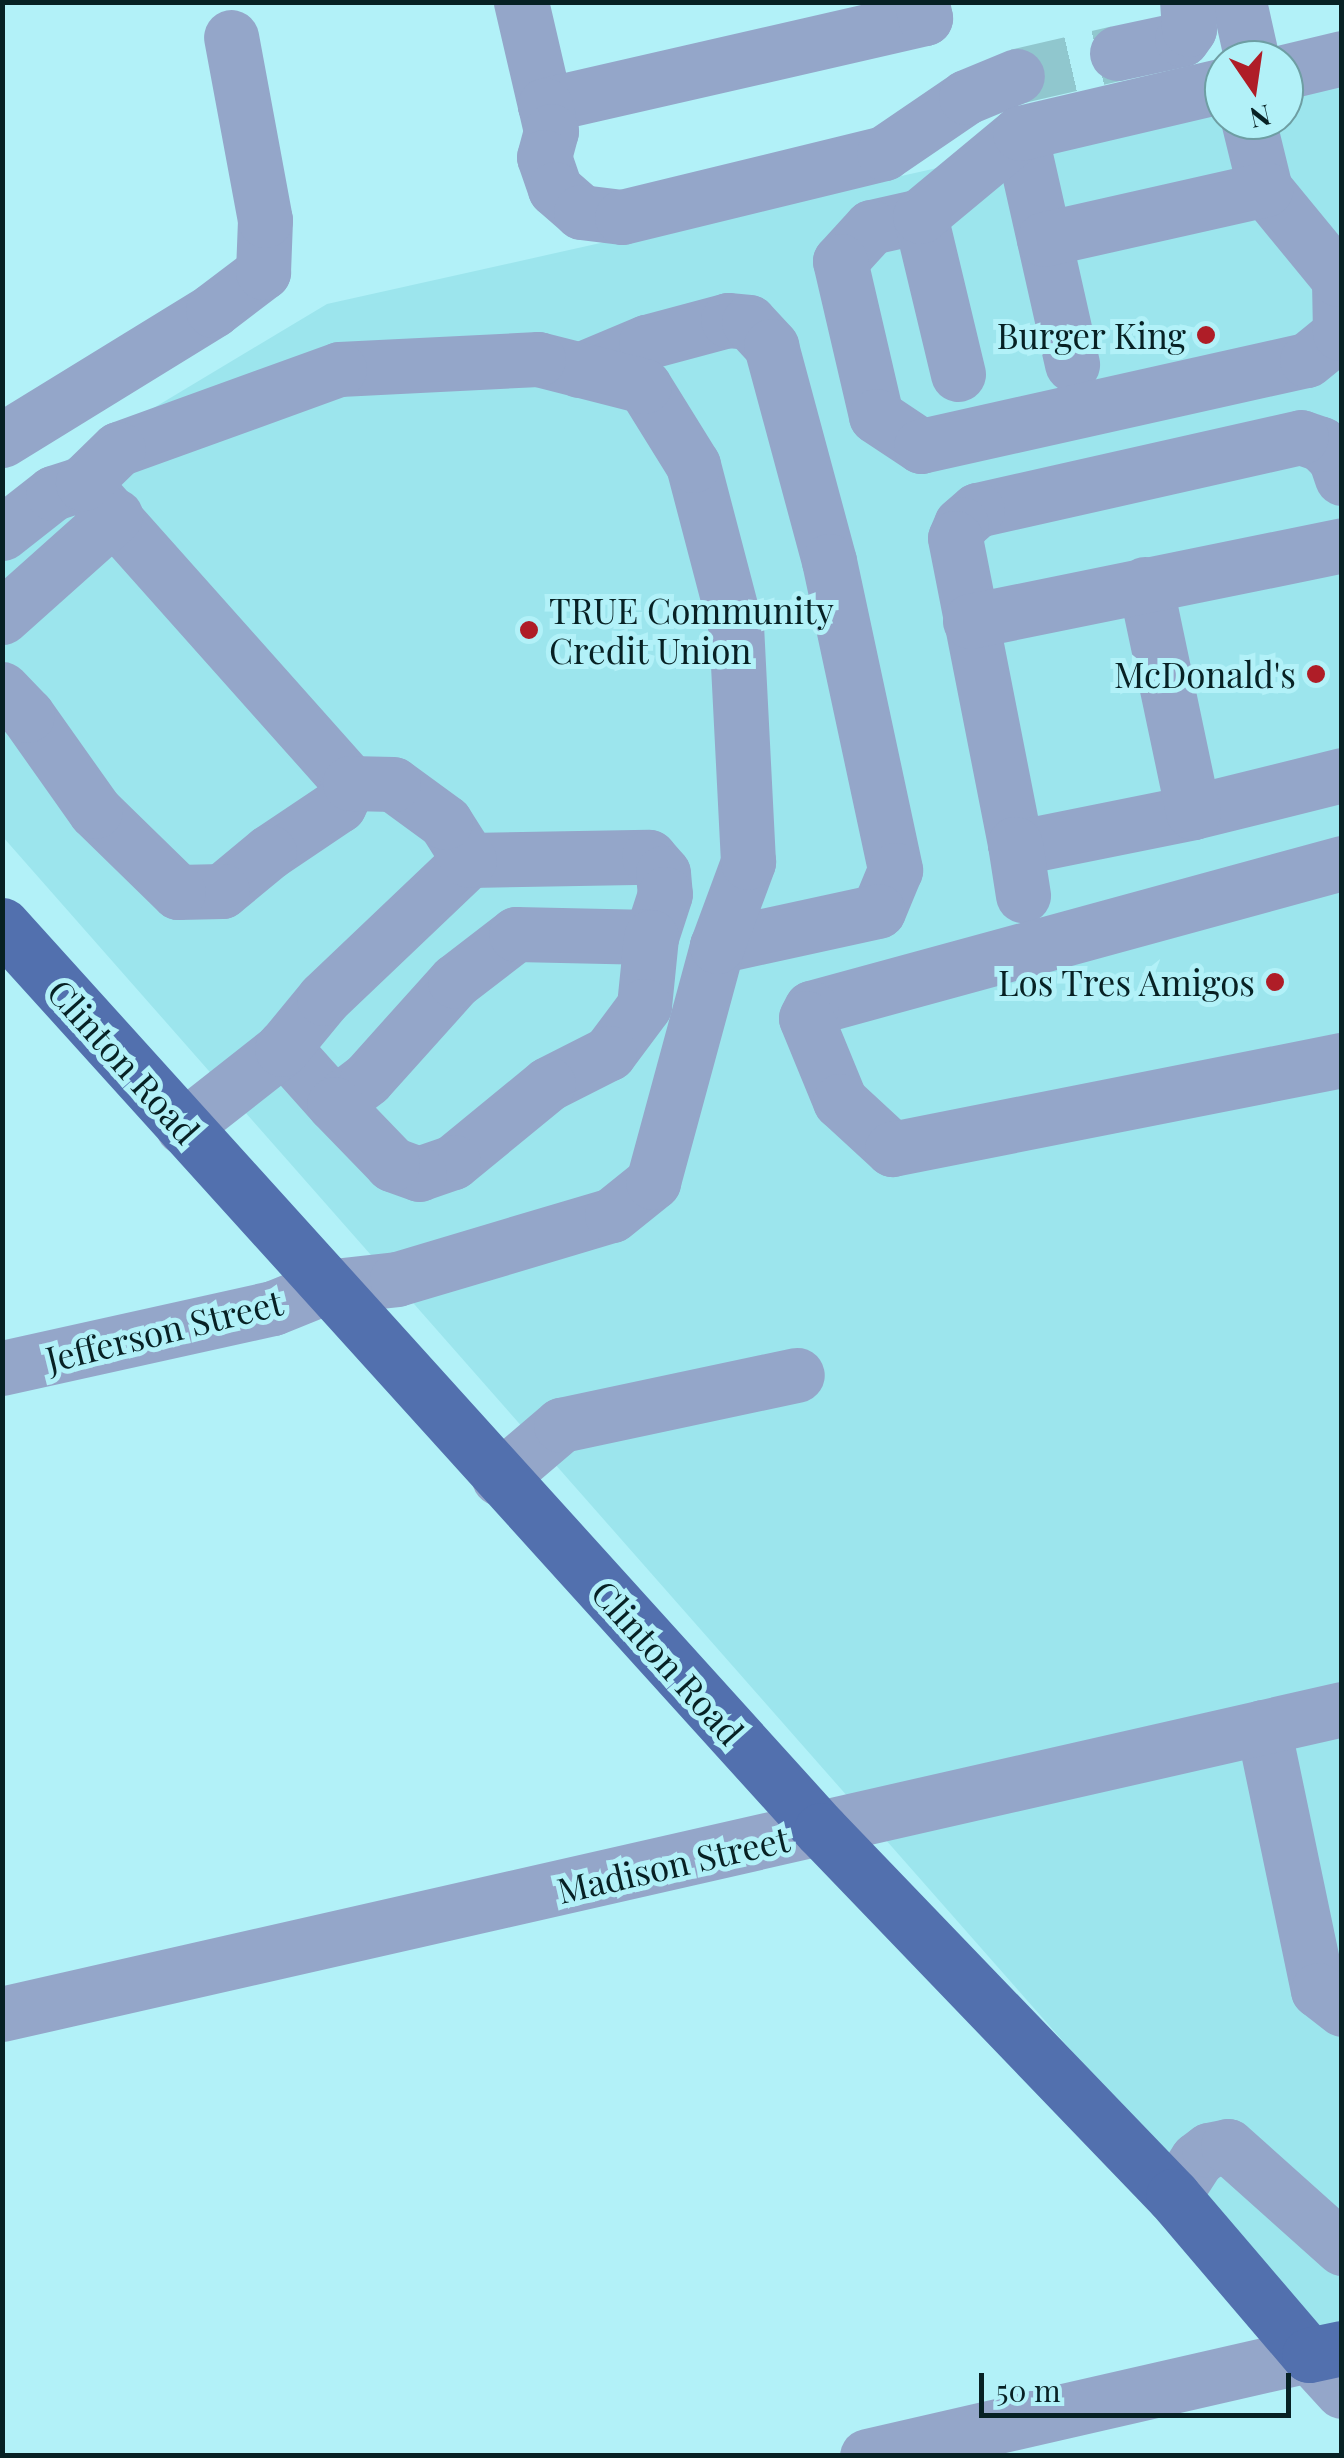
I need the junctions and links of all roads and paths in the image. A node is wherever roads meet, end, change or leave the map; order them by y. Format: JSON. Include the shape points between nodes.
{"nodes":[{"id":1,"x":521,"y":2,"type":"edge"},
{"id":2,"x":922,"y":2,"type":"edge"},
{"id":3,"x":1187,"y":2,"type":"edge"},
{"id":4,"x":1240,"y":2,"type":"edge"},
{"id":5,"x":1129,"y":28,"type":"tunnel mouth"},
{"id":6,"x":231,"y":37,"type":"dead end"},
{"id":7,"x":1248,"y":40,"type":"edge"},
{"id":8,"x":1342,"y":58,"type":"edge"},
{"id":9,"x":1014,"y":63,"type":"tunnel mouth"},
{"id":10,"x":1304,"y":67,"type":"edge"},
{"id":11,"x":1204,"y":91,"type":"edge"},
{"id":12,"x":548,"y":118,"type":"junction"},
{"id":13,"x":1020,"y":133,"type":"junction"},
{"id":14,"x":1253,"y":140,"type":"edge"},
{"id":15,"x":1265,"y":189,"type":"junction"},
{"id":16,"x":920,"y":216,"type":"junction"},
{"id":17,"x":1044,"y":239,"type":"junction"},
{"id":18,"x":1072,"y":364,"type":"dead end"},
{"id":19,"x":579,"y":370,"type":"junction"},
{"id":20,"x":958,"y":374,"type":"dead end"},
{"id":21,"x":2,"y":440,"type":"edge"},
{"id":22,"x":1342,"y":478,"type":"edge"},
{"id":23,"x":99,"y":500,"type":"junction"},
{"id":24,"x":2,"y":533,"type":"edge"},
{"id":25,"x":1342,"y":545,"type":"edge"},
{"id":26,"x":1145,"y":584,"type":"junction"},
{"id":27,"x":2,"y":616,"type":"edge"},
{"id":28,"x":970,"y":621,"type":"junction"},
{"id":29,"x":2,"y":689,"type":"edge"},
{"id":30,"x":1342,"y":776,"type":"edge"},
{"id":31,"x":350,"y":783,"type":"junction"},
{"id":32,"x":1193,"y":812,"type":"junction"},
{"id":33,"x":468,"y":860,"type":"junction"},
{"id":34,"x":1342,"y":863,"type":"edge"},
{"id":35,"x":2,"y":925,"type":"edge"},
{"id":36,"x":652,"y":937,"type":"junction"},
{"id":37,"x":717,"y":946,"type":"junction"},
{"id":38,"x":283,"y":1048,"type":"junction"},
{"id":39,"x":1342,"y":1060,"type":"edge"},
{"id":40,"x":334,"y":1104,"type":"junction"},
{"id":41,"x":182,"y":1127,"type":"junction"},
{"id":42,"x":325,"y":1287,"type":"junction"},
{"id":43,"x":2,"y":1368,"type":"edge"},
{"id":44,"x":797,"y":1375,"type":"dead end"},
{"id":45,"x":499,"y":1478,"type":"junction"},
{"id":46,"x":1342,"y":1708,"type":"edge"},
{"id":47,"x":1262,"y":1727,"type":"junction"},
{"id":48,"x":821,"y":1830,"type":"junction"},
{"id":49,"x":1342,"y":2009,"type":"edge"},
{"id":50,"x":2,"y":2014,"type":"edge"},
{"id":51,"x":1173,"y":2196,"type":"junction"},
{"id":52,"x":1342,"y":2248,"type":"edge"},
{"id":53,"x":1331,"y":2364,"type":"edge"},
{"id":54,"x":1050,"y":2435,"type":"edge"},
{"id":55,"x":867,"y":2456,"type":"edge"}],
"edges":[{"from":1,"to":12,"type":"street"},
{"from":2,"to":12,"type":"street","via":[[925,18]]},
{"from":3,"to":5,"type":"street","via":[[1182,39]]},
{"from":4,"to":7,"type":"street"},
{"from":6,"to":21,"type":"street","via":[[264,220],[263,272]]},
{"from":8,"to":10,"type":"street"},
{"from":9,"to":12,"type":"street","via":[[884,153],[622,217],[581,212],[555,188],[544,157]]},
{"from":11,"to":13,"type":"street"},
{"from":13,"to":16,"type":"street"},
{"from":13,"to":17,"type":"street"},
{"from":14,"to":15,"type":"street"},
{"from":15,"to":16,"type":"street","via":[[1340,279],[1340,332],[1307,360],[921,446],[876,416],[840,260],[871,227]]},
{"from":15,"to":17,"type":"street"},
{"from":16,"to":20,"type":"street"},
{"from":17,"to":18,"type":"street"},
{"from":19,"to":23,"type":"street","name":"Jefferson Street","via":[[538,359],[339,369],[118,449]]},
{"from":19,"to":37,"type":"street","name":"Jefferson Street","via":[[644,386],[693,465],[736,629],[748,862]]},
{"from":19,"to":37,"type":"street","via":[[646,342],[728,320],[749,322],[771,346],[829,561],[895,870],[878,911]]},
{"from":22,"to":28,"type":"street","via":[[1335,458],[1300,436],[977,510],[955,538]]},
{"from":23,"to":24,"type":"street","via":[[53,494]]},
{"from":23,"to":27,"type":"street","name":"Jefferson Street"},
{"from":23,"to":31,"type":"street"},
{"from":25,"to":26,"type":"street"},
{"from":26,"to":28,"type":"street"},
{"from":26,"to":32,"type":"street"},
{"from":28,"to":32,"type":"street","via":[[1019,869],[1025,846]]},
{"from":29,"to":31,"type":"street","via":[[95,811],[178,892],[222,891],[339,806]]},
{"from":30,"to":32,"type":"street"},
{"from":31,"to":33,"type":"street","via":[[393,784],[445,822]]},
{"from":33,"to":36,"type":"street","via":[[648,858],[663,872]]},
{"from":33,"to":38,"type":"street","via":[[324,998]]},
{"from":34,"to":39,"type":"street","via":[[811,1008],[806,1018],[840,1100],[892,1149]]},
{"from":35,"to":41,"type":"main road","name":"Clinton Road"},
{"from":36,"to":40,"type":"street","via":[[516,934],[454,981],[367,1079]]},
{"from":36,"to":40,"type":"street","via":[[644,1006],[610,1052],[548,1084],[454,1162],[419,1174],[392,1164]]},
{"from":37,"to":42,"type":"street","name":"Jefferson Street","via":[[652,1182],[612,1215],[397,1279]]},
{"from":38,"to":40,"type":"street"},
{"from":38,"to":41,"type":"street"},
{"from":41,"to":42,"type":"main road","name":"Clinton Road"},
{"from":42,"to":43,"type":"street","name":"Jefferson Street","via":[[273,1308]]},
{"from":42,"to":45,"type":"main road","name":"Clinton Road"},
{"from":44,"to":45,"type":"street","via":[[561,1425]]},
{"from":45,"to":48,"type":"main road","name":"Clinton Road"},
{"from":46,"to":47,"type":"street","name":"Madison Street"},
{"from":47,"to":48,"type":"street","name":"Madison Street"},
{"from":47,"to":49,"type":"street","via":[[1318,1990]]},
{"from":48,"to":50,"type":"street","name":"Madison Street"},
{"from":48,"to":51,"type":"main road","name":"Clinton Road"},
{"from":51,"to":52,"type":"street","via":[[1197,2160],[1228,2146]]},
{"from":51,"to":53,"type":"main road","name":"Clinton Road"},
{"from":53,"to":54,"type":"street"},
{"from":54,"to":55,"type":"street"}]}
